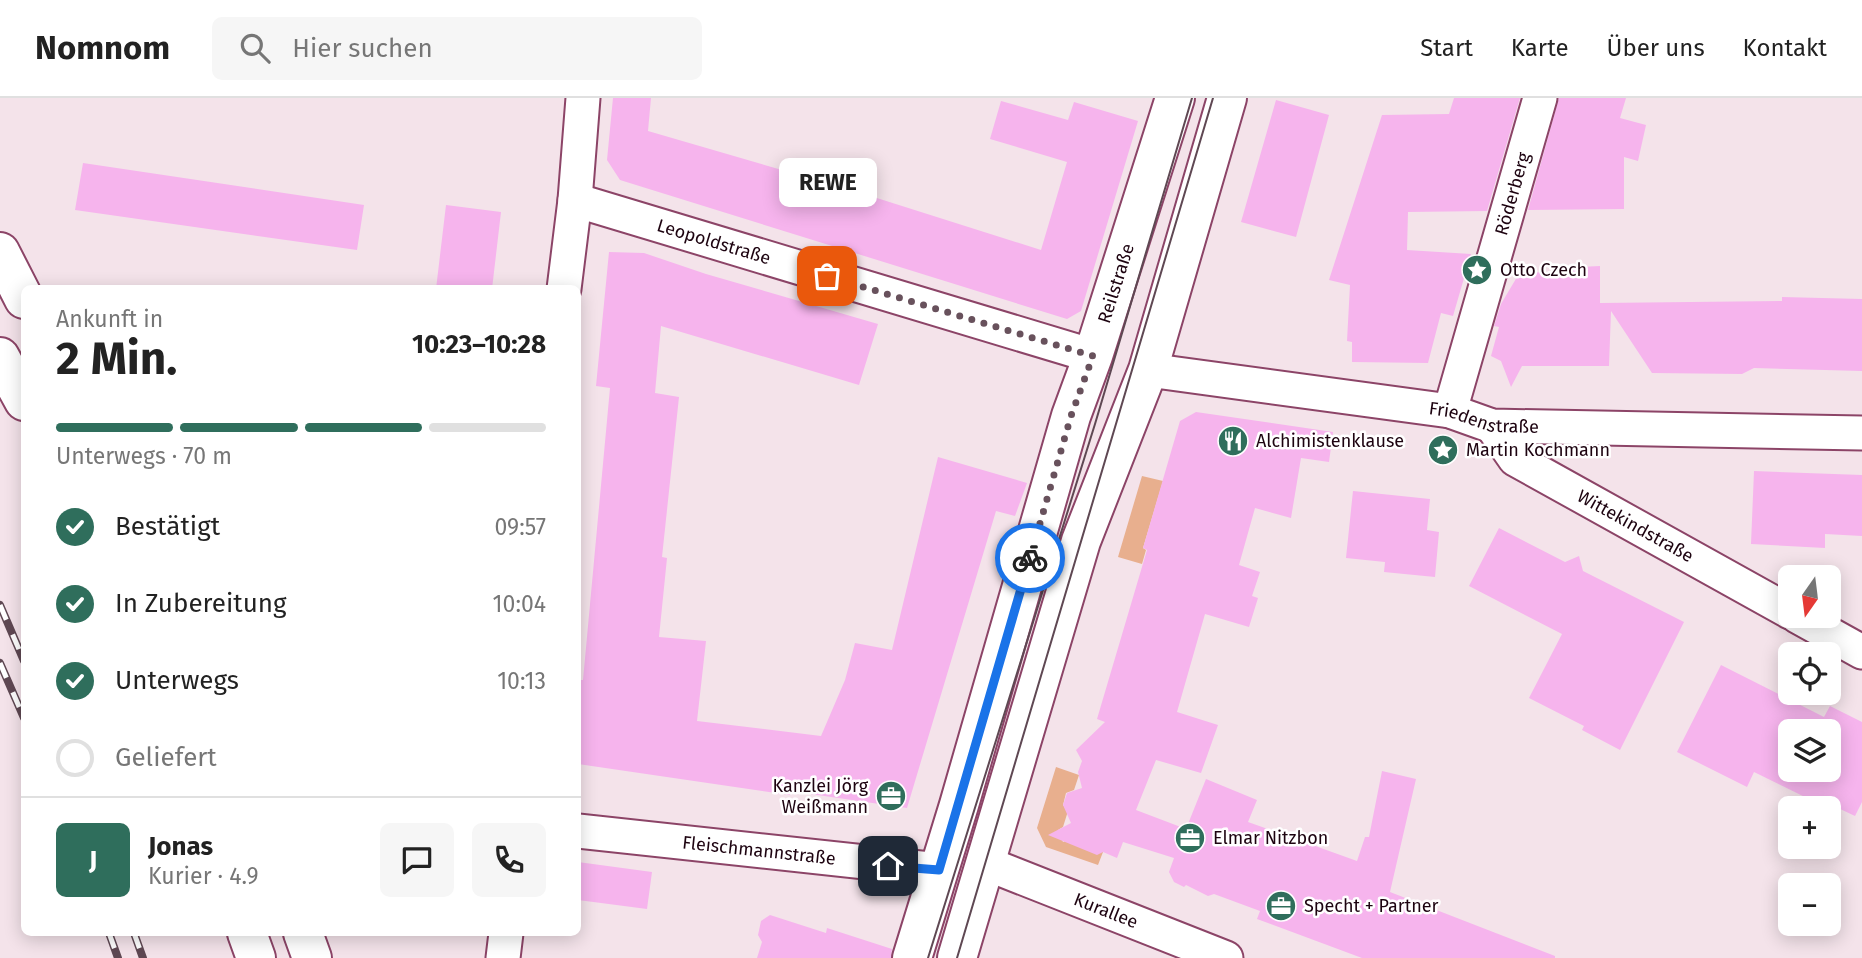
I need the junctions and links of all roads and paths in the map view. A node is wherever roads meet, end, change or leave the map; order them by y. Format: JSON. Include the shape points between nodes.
{"nodes":[{"id":1,"x":583,"y":98,"type":"edge"},
{"id":2,"x":1175,"y":98,"type":"edge"},
{"id":3,"x":1227,"y":98,"type":"edge"},
{"id":4,"x":1540,"y":98,"type":"edge"},
{"id":5,"x":576,"y":200,"type":"junction"},
{"id":6,"x":0,"y":252,"type":"edge"},
{"id":7,"x":565,"y":285,"type":"edge"},
{"id":8,"x":21,"y":293,"type":"edge"},
{"id":9,"x":1093,"y":356,"type":"junction"},
{"id":10,"x":0,"y":357,"type":"edge"},
{"id":11,"x":1148,"y":370,"type":"junction"},
{"id":12,"x":21,"y":396,"type":"edge"},
{"id":13,"x":1450,"y":411,"type":"junction"},
{"id":14,"x":1492,"y":426,"type":"junction"},
{"id":15,"x":1862,"y":433,"type":"edge"},
{"id":16,"x":1778,"y":605,"type":"edge"},
{"id":17,"x":1819,"y":628,"type":"edge"},
{"id":18,"x":1862,"y":652,"type":"edge"},
{"id":19,"x":581,"y":831,"type":"edge"},
{"id":20,"x":985,"y":863,"type":"junction"},
{"id":21,"x":939,"y":870,"type":"junction"},
{"id":22,"x":248,"y":936,"type":"edge"},
{"id":23,"x":304,"y":936,"type":"edge"},
{"id":24,"x":506,"y":936,"type":"edge"},
{"id":25,"x":256,"y":958,"type":"edge"},
{"id":26,"x":312,"y":958,"type":"edge"},
{"id":27,"x":503,"y":958,"type":"edge"},
{"id":28,"x":912,"y":958,"type":"edge"},
{"id":29,"x":957,"y":958,"type":"edge"},
{"id":30,"x":1226,"y":958,"type":"edge"}],
"edges":[{"from":1,"to":5,"type":"street"},
{"from":2,"to":9,"type":"street","name":"Reilstraße"},
{"from":3,"to":11,"type":"street"},
{"from":4,"to":13,"type":"street","name":"Röderberg"},
{"from":5,"to":7,"type":"street"},
{"from":5,"to":9,"type":"street","name":"Leopoldstraße"},
{"from":6,"to":8,"type":"street"},
{"from":9,"to":21,"type":"street","name":"Reilstraße","via":[[1071,416]]},
{"from":10,"to":12,"type":"street"},
{"from":11,"to":13,"type":"street","name":"Friedenstraße"},
{"from":11,"to":20,"type":"street","via":[[1081,541]]},
{"from":13,"to":14,"type":"street","name":"Friedenstraße"},
{"from":14,"to":15,"type":"street","name":"Friedenstraße"},
{"from":14,"to":16,"type":"street","name":"Wittekindstraße","via":[[1515,459]]},
{"from":17,"to":18,"type":"street"},
{"from":19,"to":21,"type":"street","name":"Fleischmannstraße"},
{"from":20,"to":21,"type":"street"},
{"from":20,"to":29,"type":"street"},
{"from":20,"to":30,"type":"street","name":"Kurallee"},
{"from":21,"to":28,"type":"street","name":"Reilstraße"},
{"from":22,"to":25,"type":"street"},
{"from":23,"to":26,"type":"street"},
{"from":24,"to":27,"type":"street"}]}
